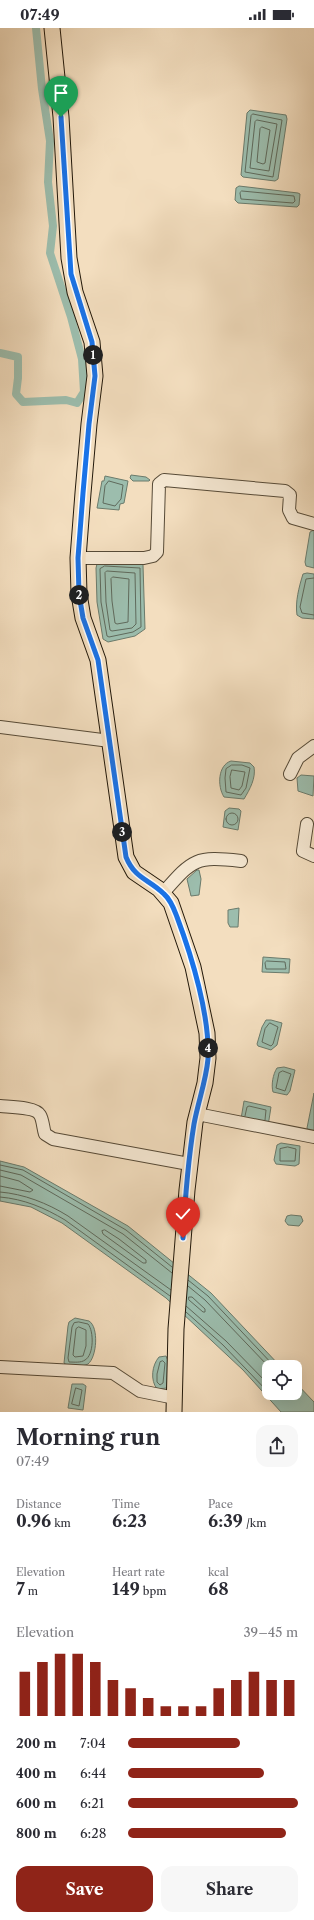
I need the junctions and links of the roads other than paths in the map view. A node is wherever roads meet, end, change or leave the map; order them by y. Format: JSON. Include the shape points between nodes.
{"nodes":[{"id":1,"x":52,"y":28,"type":"edge"},
{"id":2,"x":314,"y":524,"type":"edge"},
{"id":3,"x":78,"y":558,"type":"junction"},
{"id":4,"x":0,"y":726,"type":"edge"},
{"id":5,"x":110,"y":741,"type":"junction"},
{"id":6,"x":314,"y":746,"type":"edge"},
{"id":7,"x":290,"y":774,"type":"dead end"},
{"id":8,"x":307,"y":824,"type":"dead end"},
{"id":9,"x":314,"y":856,"type":"edge"},
{"id":10,"x":241,"y":860,"type":"dead end"},
{"id":11,"x":163,"y":893,"type":"junction"},
{"id":12,"x":0,"y":1106,"type":"edge"},
{"id":13,"x":197,"y":1114,"type":"junction"},
{"id":14,"x":314,"y":1137,"type":"edge"},
{"id":15,"x":189,"y":1164,"type":"junction"},
{"id":16,"x":0,"y":1367,"type":"edge"},
{"id":17,"x":175,"y":1405,"type":"edge"}],
"edges":[{"from":1,"to":3,"type":"main road","via":[[61,117],[69,258],[75,292],[92,342],[95,376],[87,439]]},
{"from":2,"to":3,"type":"street","via":[[293,518],[289,510],[290,495],[284,491],[164,480],[159,484],[157,552],[153,556]]},
{"from":3,"to":5,"type":"main road","via":[[81,607],[98,660]]},
{"from":4,"to":5,"type":"street"},
{"from":5,"to":11,"type":"main road","via":[[126,857],[138,876]]},
{"from":6,"to":7,"type":"street","via":[[298,758]]},
{"from":8,"to":9,"type":"street","via":[[303,851]]},
{"from":10,"to":11,"type":"street","via":[[198,860],[185,869]]},
{"from":11,"to":13,"type":"main road","via":[[171,903],[184,938],[207,1033],[208,1058]]},
{"from":12,"to":15,"type":"street","via":[[37,1112],[42,1119],[45,1134],[53,1139]]},
{"from":13,"to":14,"type":"street"},
{"from":13,"to":15,"type":"main road"},
{"from":15,"to":17,"type":"main road","via":[[176,1329]]},
{"from":16,"to":17,"type":"street","via":[[113,1373],[140,1391]]}]}
